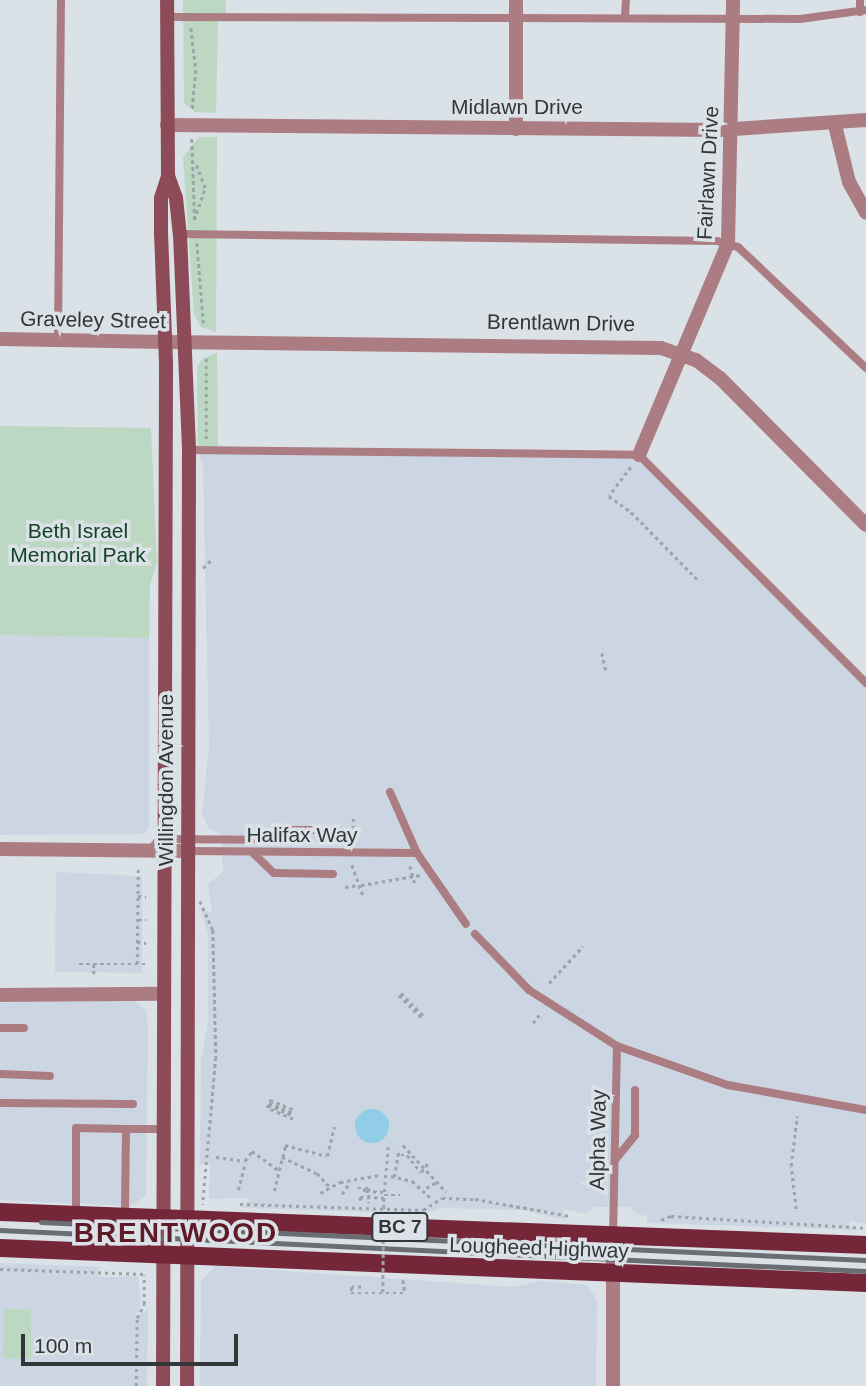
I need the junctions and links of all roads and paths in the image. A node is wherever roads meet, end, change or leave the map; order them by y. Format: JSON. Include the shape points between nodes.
{"nodes":[{"id":1,"x":61,"y":0,"type":"edge"},
{"id":2,"x":167,"y":0,"type":"edge"},
{"id":3,"x":516,"y":0,"type":"edge"},
{"id":4,"x":626,"y":0,"type":"edge"},
{"id":5,"x":733,"y":0,"type":"edge"},
{"id":6,"x":860,"y":0,"type":"edge"},
{"id":7,"x":863,"y":11,"type":"edge"},
{"id":8,"x":515,"y":16,"type":"junction"},
{"id":9,"x":167,"y":17,"type":"junction"},
{"id":10,"x":190,"y":17,"type":"junction"},
{"id":11,"x":625,"y":17,"type":"junction"},
{"id":12,"x":733,"y":19,"type":"junction"},
{"id":13,"x":192,"y":109,"type":"dead end"},
{"id":14,"x":866,"y":120,"type":"edge"},
{"id":15,"x":167,"y":125,"type":"junction"},
{"id":16,"x":835,"y":125,"type":"junction"},
{"id":17,"x":516,"y":129,"type":"junction"},
{"id":18,"x":733,"y":129,"type":"junction"},
{"id":19,"x":192,"y":143,"type":"dead end"},
{"id":20,"x":196,"y":163,"type":"junction"},
{"id":21,"x":168,"y":176,"type":"junction"},
{"id":22,"x":866,"y":213,"type":"edge"},
{"id":23,"x":194,"y":220,"type":"junction"},
{"id":24,"x":180,"y":234,"type":"junction"},
{"id":25,"x":196,"y":234,"type":"junction"},
{"id":26,"x":728,"y":243,"type":"junction"},
{"id":27,"x":205,"y":329,"type":"dead end"},
{"id":28,"x":0,"y":339,"type":"edge"},
{"id":29,"x":58,"y":340,"type":"junction"},
{"id":30,"x":166,"y":341,"type":"junction"},
{"id":31,"x":186,"y":342,"type":"junction"},
{"id":32,"x":683,"y":355,"type":"junction"},
{"id":33,"x":206,"y":356,"type":"dead end"},
{"id":34,"x":866,"y":369,"type":"edge"},
{"id":35,"x":206,"y":447,"type":"dead end"},
{"id":36,"x":189,"y":450,"type":"junction"},
{"id":37,"x":639,"y":455,"type":"junction"},
{"id":38,"x":866,"y":525,"type":"edge"},
{"id":39,"x":699,"y":581,"type":"dead end"},
{"id":40,"x":602,"y":653,"type":"dead end"},
{"id":41,"x":606,"y":671,"type":"dead end"},
{"id":42,"x":866,"y":683,"type":"edge"},
{"id":43,"x":390,"y":792,"type":"dead end"},
{"id":44,"x":353,"y":818,"type":"dead end"},
{"id":45,"x":338,"y":830,"type":"dead end"},
{"id":46,"x":353,"y":836,"type":"dead end"},
{"id":47,"x":187,"y":845,"type":"junction"},
{"id":48,"x":159,"y":847,"type":"junction"},
{"id":49,"x":0,"y":849,"type":"edge"},
{"id":50,"x":252,"y":852,"type":"junction"},
{"id":51,"x":417,"y":853,"type":"junction"},
{"id":52,"x":352,"y":865,"type":"dead end"},
{"id":53,"x":410,"y":866,"type":"dead end"},
{"id":54,"x":138,"y":869,"type":"dead end"},
{"id":55,"x":333,"y":874,"type":"dead end"},
{"id":56,"x":421,"y":875,"type":"dead end"},
{"id":57,"x":413,"y":878,"type":"junction"},
{"id":58,"x":415,"y":884,"type":"dead end"},
{"id":59,"x":359,"y":885,"type":"junction"},
{"id":60,"x":345,"y":887,"type":"dead end"},
{"id":61,"x":363,"y":895,"type":"dead end"},
{"id":62,"x":138,"y":896,"type":"junction"},
{"id":63,"x":187,"y":896,"type":"junction"},
{"id":64,"x":146,"y":897,"type":"dead end"},
{"id":65,"x":138,"y":920,"type":"junction"},
{"id":66,"x":146,"y":920,"type":"dead end"},
{"id":67,"x":466,"y":924,"type":"dead end"},
{"id":68,"x":475,"y":934,"type":"dead end"},
{"id":69,"x":138,"y":942,"type":"junction"},
{"id":70,"x":146,"y":943,"type":"dead end"},
{"id":71,"x":583,"y":946,"type":"dead end"},
{"id":72,"x":79,"y":964,"type":"dead end"},
{"id":73,"x":94,"y":964,"type":"junction"},
{"id":74,"x":138,"y":964,"type":"junction"},
{"id":75,"x":145,"y":964,"type":"dead end"},
{"id":76,"x":94,"y":974,"type":"dead end"},
{"id":77,"x":549,"y":983,"type":"dead end"},
{"id":78,"x":162,"y":993,"type":"junction"},
{"id":79,"x":400,"y":994,"type":"dead end"},
{"id":80,"x":0,"y":995,"type":"edge"},
{"id":81,"x":538,"y":1015,"type":"dead end"},
{"id":82,"x":424,"y":1018,"type":"dead end"},
{"id":83,"x":533,"y":1023,"type":"dead end"},
{"id":84,"x":0,"y":1028,"type":"edge"},
{"id":85,"x":24,"y":1028,"type":"dead end"},
{"id":86,"x":617,"y":1046,"type":"junction"},
{"id":87,"x":0,"y":1074,"type":"edge"},
{"id":88,"x":50,"y":1076,"type":"dead end"},
{"id":89,"x":635,"y":1090,"type":"dead end"},
{"id":90,"x":0,"y":1103,"type":"edge"},
{"id":91,"x":133,"y":1104,"type":"dead end"},
{"id":92,"x":268,"y":1104,"type":"joint"},
{"id":93,"x":866,"y":1110,"type":"edge"},
{"id":94,"x":797,"y":1116,"type":"dead end"},
{"id":95,"x":334,"y":1127,"type":"dead end"},
{"id":96,"x":126,"y":1129,"type":"junction"},
{"id":97,"x":162,"y":1129,"type":"junction"},
{"id":98,"x":403,"y":1145,"type":"dead end"},
{"id":99,"x":388,"y":1147,"type":"dead end"},
{"id":100,"x":399,"y":1149,"type":"dead end"},
{"id":101,"x":401,"y":1155,"type":"junction"},
{"id":102,"x":216,"y":1157,"type":"dead end"},
{"id":103,"x":282,"y":1157,"type":"junction"},
{"id":104,"x":615,"y":1160,"type":"junction"},
{"id":105,"x":245,"y":1161,"type":"junction"},
{"id":106,"x":428,"y":1163,"type":"dead end"},
{"id":107,"x":424,"y":1167,"type":"junction"},
{"id":108,"x":278,"y":1170,"type":"junction"},
{"id":109,"x":379,"y":1175,"type":"dead end"},
{"id":110,"x":353,"y":1180,"type":"junction"},
{"id":111,"x":438,"y":1181,"type":"junction"},
{"id":112,"x":329,"y":1186,"type":"junction"},
{"id":113,"x":425,"y":1188,"type":"junction"},
{"id":114,"x":238,"y":1190,"type":"dead end"},
{"id":115,"x":274,"y":1191,"type":"dead end"},
{"id":116,"x":446,"y":1192,"type":"dead end"},
{"id":117,"x":320,"y":1193,"type":"dead end"},
{"id":118,"x":342,"y":1194,"type":"dead end"},
{"id":119,"x":384,"y":1195,"type":"junction"},
{"id":120,"x":400,"y":1195,"type":"dead end"},
{"id":121,"x":431,"y":1198,"type":"dead end"},
{"id":122,"x":362,"y":1203,"type":"dead end"},
{"id":123,"x":369,"y":1203,"type":"dead end"},
{"id":124,"x":215,"y":1204,"type":"dead end"},
{"id":125,"x":236,"y":1205,"type":"dead end"},
{"id":126,"x":796,"y":1209,"type":"dead end"},
{"id":127,"x":0,"y":1212,"type":"edge"},
{"id":128,"x":76,"y":1215,"type":"junction"},
{"id":129,"x":125,"y":1217,"type":"junction"},
{"id":130,"x":161,"y":1218,"type":"junction"},
{"id":131,"x":581,"y":1218,"type":"dead end"},
{"id":132,"x":187,"y":1219,"type":"junction"},
{"id":133,"x":651,"y":1220,"type":"dead end"},
{"id":134,"x":866,"y":1228,"type":"edge"},
{"id":135,"x":613,"y":1236,"type":"junction"},
{"id":136,"x":866,"y":1245,"type":"edge"},
{"id":137,"x":0,"y":1248,"type":"edge"},
{"id":138,"x":161,"y":1255,"type":"junction"},
{"id":139,"x":187,"y":1256,"type":"junction"},
{"id":140,"x":0,"y":1269,"type":"edge"},
{"id":141,"x":612,"y":1273,"type":"junction"},
{"id":142,"x":403,"y":1280,"type":"dead end"},
{"id":143,"x":866,"y":1283,"type":"edge"},
{"id":144,"x":361,"y":1287,"type":"dead end"},
{"id":145,"x":383,"y":1292,"type":"junction"},
{"id":146,"x":136,"y":1386,"type":"edge"},
{"id":147,"x":163,"y":1386,"type":"edge"},
{"id":148,"x":187,"y":1386,"type":"edge"},
{"id":149,"x":613,"y":1386,"type":"edge"}],
"edges":[{"from":1,"to":29,"type":"lane"},
{"from":2,"to":9,"type":"main road","name":"Willingdon Avenue"},
{"from":3,"to":8,"type":"street"},
{"from":4,"to":11,"type":"lane"},
{"from":5,"to":12,"type":"street","name":"Fairlawn Drive"},
{"from":6,"to":7,"type":"lane"},
{"from":7,"to":12,"type":"lane","via":[[800,19]]},
{"from":8,"to":10,"type":"lane"},
{"from":8,"to":11,"type":"lane"},
{"from":8,"to":17,"type":"street"},
{"from":9,"to":10,"type":"lane"},
{"from":9,"to":15,"type":"main road","name":"Willingdon Avenue"},
{"from":10,"to":13,"type":"path","via":[[196,70]]},
{"from":11,"to":12,"type":"lane"},
{"from":12,"to":18,"type":"street","name":"Fairlawn Drive"},
{"from":14,"to":16,"type":"street","name":"Midlawn Drive"},
{"from":15,"to":17,"type":"street","name":"Midlawn Drive"},
{"from":15,"to":21,"type":"main road","name":"Willingdon Avenue"},
{"from":16,"to":18,"type":"street","name":"Midlawn Drive"},
{"from":16,"to":22,"type":"street","via":[[849,182]]},
{"from":17,"to":18,"type":"street","name":"Midlawn Drive"},
{"from":18,"to":26,"type":"street","name":"Fairlawn Drive"},
{"from":19,"to":20,"type":"path"},
{"from":20,"to":23,"type":"path"},
{"from":20,"to":23,"type":"path","via":[[205,188]]},
{"from":21,"to":24,"type":"main road","name":"Willingdon Avenue","via":[[177,198]]},
{"from":21,"to":30,"type":"main road","name":"Willingdon Avenue","via":[[161,198]]},
{"from":23,"to":25,"type":"path"},
{"from":24,"to":25,"type":"lane"},
{"from":24,"to":31,"type":"main road","name":"Willingdon Avenue"},
{"from":25,"to":26,"type":"lane","via":[[706,238]]},
{"from":25,"to":27,"type":"path"},
{"from":26,"to":32,"type":"street","name":"Fairlawn Drive"},
{"from":26,"to":34,"type":"lane","via":[[798,299]]},
{"from":28,"to":29,"type":"street","name":"Graveley Street"},
{"from":29,"to":30,"type":"street","name":"Graveley Street"},
{"from":30,"to":31,"type":"street","name":"Graveley Street"},
{"from":30,"to":48,"type":"main road","name":"Willingdon Avenue"},
{"from":31,"to":32,"type":"street","name":"Brentlawn Drive","via":[[634,344]]},
{"from":31,"to":36,"type":"main road","name":"Willingdon Avenue"},
{"from":32,"to":37,"type":"street","name":"Fairlawn Drive"},
{"from":32,"to":38,"type":"street","name":"Brentlawn Drive","via":[[720,378]]},
{"from":33,"to":35,"type":"path"},
{"from":36,"to":37,"type":"lane"},
{"from":36,"to":47,"type":"main road","name":"Willingdon Avenue"},
{"from":37,"to":39,"type":"path","via":[[608,496],[631,512]]},
{"from":37,"to":42,"type":"lane"},
{"from":40,"to":41,"type":"path"},
{"from":43,"to":51,"type":"lane"},
{"from":44,"to":46,"type":"path"},
{"from":45,"to":47,"type":"lane","via":[[291,830],[272,840]]},
{"from":47,"to":48,"type":"street"},
{"from":47,"to":50,"type":"lane","name":"Halifax Way"},
{"from":47,"to":63,"type":"main road","name":"Willingdon Avenue"},
{"from":48,"to":49,"type":"street"},
{"from":48,"to":78,"type":"main road","name":"Willingdon Avenue"},
{"from":50,"to":51,"type":"lane","name":"Halifax Way"},
{"from":50,"to":55,"type":"lane","via":[[274,873]]},
{"from":51,"to":67,"type":"lane"},
{"from":52,"to":59,"type":"path"},
{"from":53,"to":57,"type":"path"},
{"from":54,"to":62,"type":"path"},
{"from":56,"to":57,"type":"path"},
{"from":57,"to":58,"type":"path"},
{"from":57,"to":59,"type":"path"},
{"from":59,"to":60,"type":"path"},
{"from":59,"to":61,"type":"path"},
{"from":62,"to":64,"type":"path"},
{"from":62,"to":65,"type":"path"},
{"from":63,"to":124,"type":"path","via":[[205,903],[214,930],[216,1094],[203,1170],[203,1204]]},
{"from":63,"to":132,"type":"main road","name":"Willingdon Avenue"},
{"from":65,"to":66,"type":"path"},
{"from":65,"to":69,"type":"path"},
{"from":68,"to":86,"type":"lane","via":[[529,990]]},
{"from":69,"to":70,"type":"path"},
{"from":69,"to":74,"type":"path"},
{"from":71,"to":77,"type":"path"},
{"from":72,"to":73,"type":"path"},
{"from":73,"to":74,"type":"path"},
{"from":73,"to":76,"type":"path"},
{"from":74,"to":75,"type":"path"},
{"from":78,"to":80,"type":"street"},
{"from":78,"to":97,"type":"main road","name":"Willingdon Avenue"},
{"from":79,"to":82,"type":"path"},
{"from":81,"to":83,"type":"path"},
{"from":84,"to":85,"type":"lane"},
{"from":86,"to":93,"type":"lane","via":[[728,1085]]},
{"from":86,"to":104,"type":"lane","name":"Alpha Way"},
{"from":87,"to":88,"type":"lane"},
{"from":89,"to":104,"type":"lane","via":[[635,1135]]},
{"from":90,"to":91,"type":"lane"},
{"from":92,"to":92,"type":"path","via":[[294,1114]]},
{"from":94,"to":126,"type":"path","via":[[791,1166]]},
{"from":95,"to":103,"type":"path","via":[[327,1156],[286,1144]]},
{"from":96,"to":97,"type":"lane"},
{"from":96,"to":128,"type":"lane","via":[[76,1128]]},
{"from":96,"to":129,"type":"lane"},
{"from":97,"to":130,"type":"main road","name":"Willingdon Avenue"},
{"from":98,"to":107,"type":"path"},
{"from":99,"to":119,"type":"path","bridge":true},
{"from":100,"to":101,"type":"path"},
{"from":101,"to":107,"type":"path","via":[[407,1155],[421,1172]]},
{"from":101,"to":113,"type":"path","via":[[392,1177]]},
{"from":102,"to":105,"type":"path"},
{"from":103,"to":108,"type":"path"},
{"from":103,"to":112,"type":"path","via":[[317,1173]]},
{"from":104,"to":135,"type":"lane","name":"Alpha Way"},
{"from":105,"to":108,"type":"path","via":[[251,1151]]},
{"from":105,"to":114,"type":"path"},
{"from":106,"to":107,"type":"path"},
{"from":107,"to":111,"type":"path"},
{"from":108,"to":115,"type":"path"},
{"from":109,"to":110,"type":"path"},
{"from":110,"to":112,"type":"path"},
{"from":110,"to":118,"type":"path"},
{"from":111,"to":113,"type":"path"},
{"from":111,"to":116,"type":"path"},
{"from":112,"to":117,"type":"path"},
{"from":113,"to":121,"type":"path"},
{"from":119,"to":120,"type":"path"},
{"from":119,"to":122,"type":"path","bridge":true,"via":[[360,1197]]},
{"from":119,"to":123,"type":"path","bridge":true,"via":[[366,1191],[358,1188],[369,1188]]},
{"from":119,"to":145,"type":"path","bridge":true},
{"from":125,"to":131,"type":"path","via":[[423,1210],[442,1198],[475,1199]]},
{"from":127,"to":128,"type":"main road","name":"Lougheed Highway","number":"BC 7"},
{"from":128,"to":129,"type":"main road","name":"Lougheed Highway","number":"BC 7"},
{"from":129,"to":130,"type":"main road","name":"Lougheed Highway","number":"BC 7"},
{"from":130,"to":132,"type":"main road","name":"Lougheed Highway","number":"BC 7"},
{"from":130,"to":138,"type":"main road","name":"Willingdon Avenue"},
{"from":132,"to":135,"type":"main road","name":"Lougheed Highway","number":"BC 7"},
{"from":132,"to":139,"type":"main road","name":"Willingdon Avenue"},
{"from":133,"to":134,"type":"path","via":[[671,1216],[858,1224]]},
{"from":135,"to":136,"type":"main road","name":"Lougheed Highway","number":"BC 7"},
{"from":135,"to":141,"type":"street"},
{"from":137,"to":138,"type":"main road","name":"Lougheed Highway","number":"BC 7"},
{"from":138,"to":139,"type":"main road","name":"Lougheed Highway","number":"BC 7"},
{"from":138,"to":147,"type":"main road","name":"Willingdon Avenue"},
{"from":139,"to":141,"type":"main road","name":"Lougheed Highway","number":"BC 7"},
{"from":139,"to":148,"type":"main road","name":"Willingdon Avenue"},
{"from":140,"to":146,"type":"path","via":[[144,1274],[136,1333]]},
{"from":141,"to":143,"type":"main road","name":"Lougheed Highway","number":"BC 7"},
{"from":141,"to":149,"type":"street"},
{"from":142,"to":145,"type":"path","via":[[406,1293]]},
{"from":144,"to":145,"type":"path","via":[[352,1287],[351,1293]]}]}
